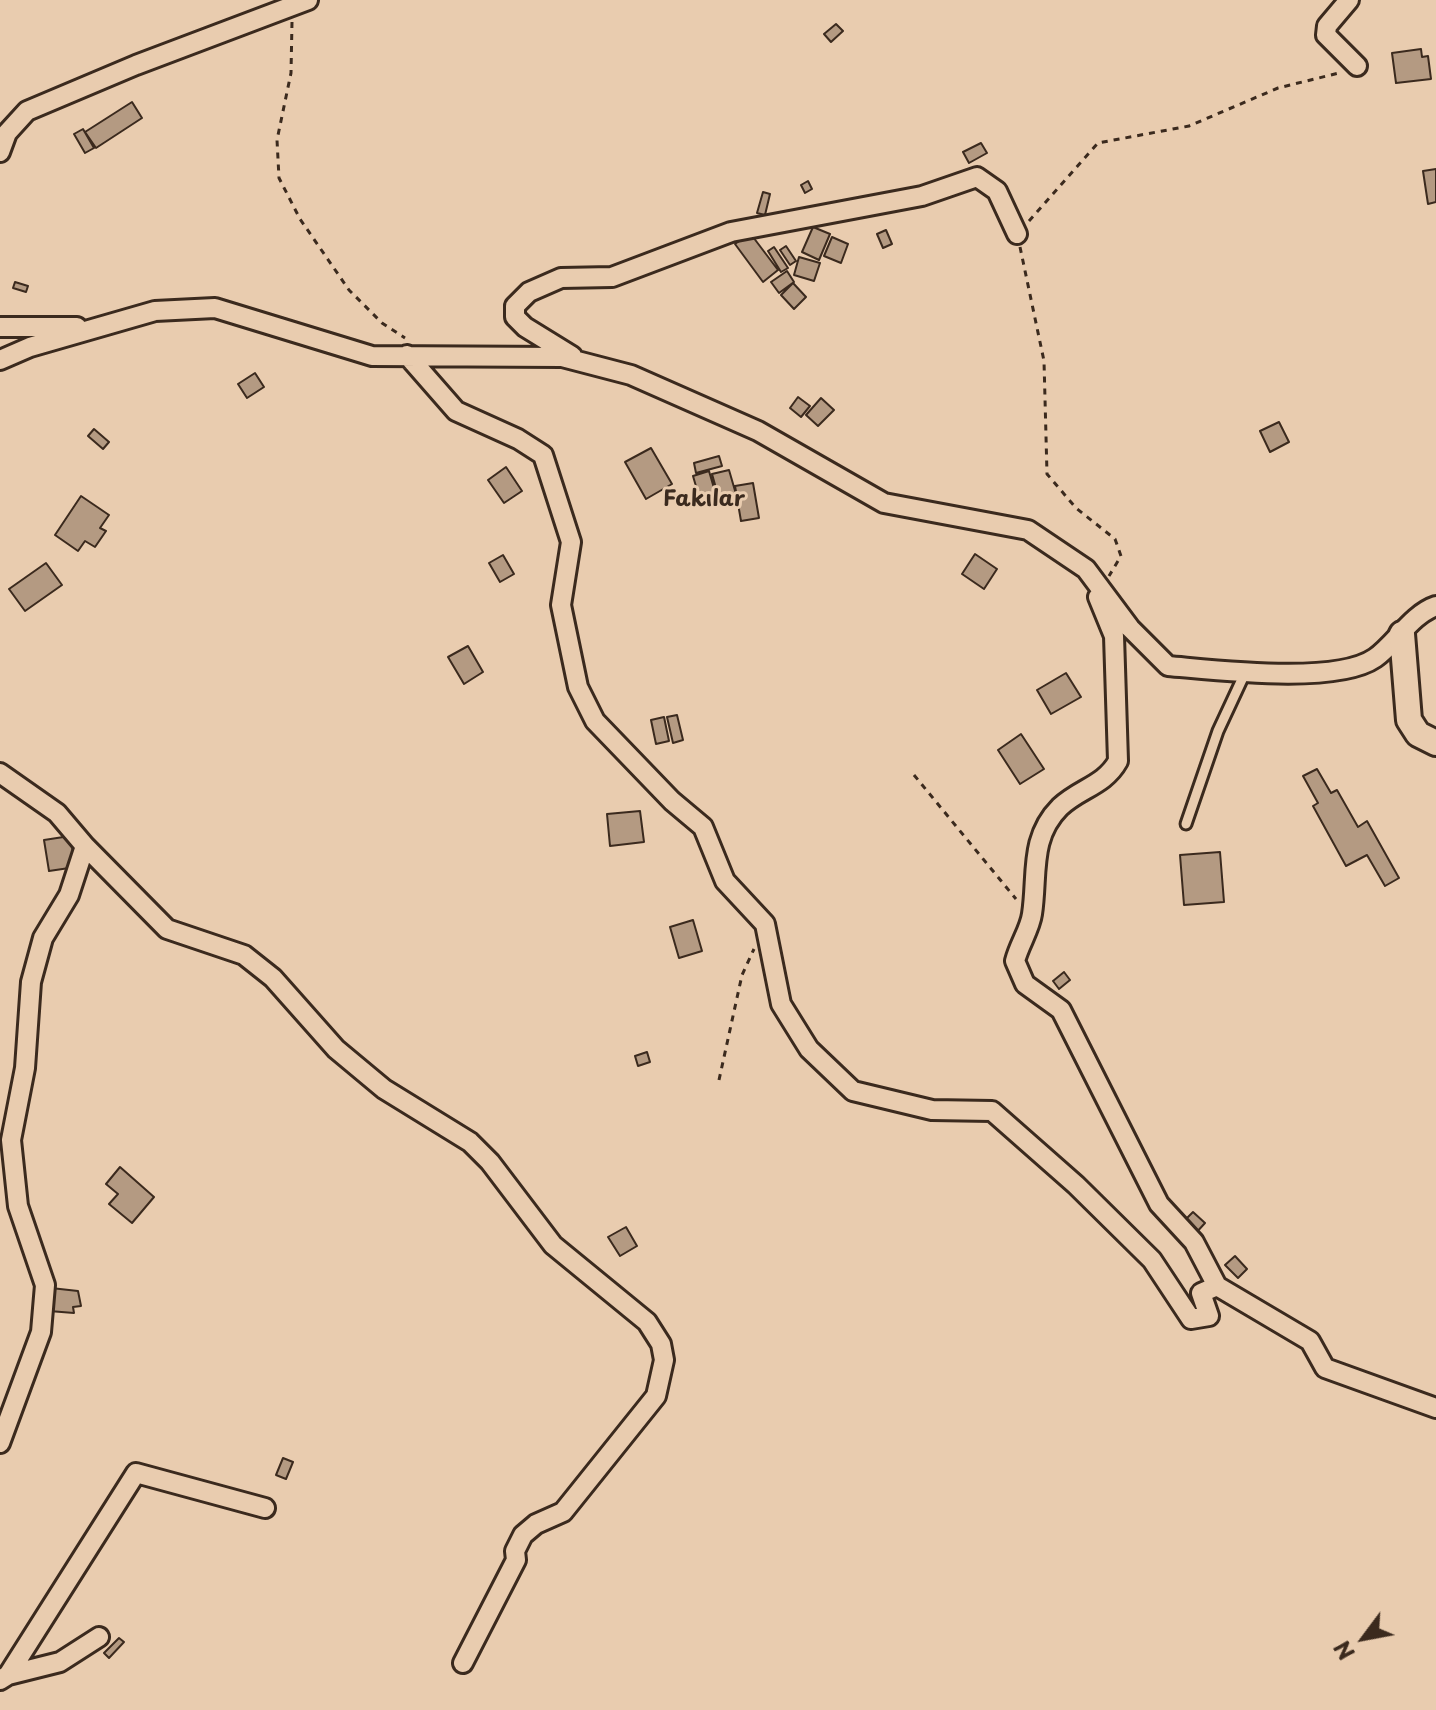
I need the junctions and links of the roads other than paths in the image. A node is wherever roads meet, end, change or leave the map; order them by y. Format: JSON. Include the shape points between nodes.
{"nodes":[{"id":1,"x":1349,"y":0,"type":"edge"},
{"id":2,"x":300,"y":4,"type":"edge"},
{"id":3,"x":1357,"y":66,"type":"road end"},
{"id":4,"x":0,"y":152,"type":"edge"},
{"id":5,"x":1017,"y":234,"type":"road end"},
{"id":6,"x":0,"y":327,"type":"edge"},
{"id":7,"x":99,"y":327,"type":"junction"},
{"id":8,"x":407,"y":355,"type":"junction"},
{"id":9,"x":0,"y":360,"type":"edge"},
{"id":10,"x":584,"y":363,"type":"junction"},
{"id":11,"x":1086,"y":569,"type":"junction"},
{"id":12,"x":1436,"y":606,"type":"edge"},
{"id":13,"x":1402,"y":634,"type":"junction"},
{"id":14,"x":1245,"y":673,"type":"junction"},
{"id":15,"x":1436,"y":743,"type":"edge"},
{"id":16,"x":0,"y":773,"type":"edge"},
{"id":17,"x":1186,"y":824,"type":"dead end"},
{"id":18,"x":85,"y":846,"type":"junction"},
{"id":19,"x":1217,"y":1286,"type":"junction"},
{"id":20,"x":1436,"y":1408,"type":"edge"},
{"id":21,"x":0,"y":1443,"type":"edge"},
{"id":22,"x":265,"y":1508,"type":"dead end"},
{"id":23,"x":99,"y":1637,"type":"dead end"},
{"id":24,"x":463,"y":1663,"type":"dead end"},
{"id":25,"x":4,"y":1677,"type":"edge"}],
"edges":[{"from":1,"to":3,"type":"street","via":[[1327,26],[1326,35]]},
{"from":2,"to":4,"type":"street","via":[[27,111],[7,133]]},
{"from":5,"to":10,"type":"street","via":[[997,191],[977,177],[922,196],[731,232],[612,277],[561,278],[529,292],[515,306],[515,317]]},
{"from":6,"to":7,"type":"street"},
{"from":7,"to":8,"type":"street","via":[[155,311],[215,308],[372,356]]},
{"from":7,"to":9,"type":"street"},
{"from":8,"to":10,"type":"street","via":[[562,357]]},
{"from":8,"to":19,"type":"street","via":[[456,411],[543,455],[571,542],[561,605],[578,687],[595,721],[703,827],[725,881],[765,924],[781,1004],[809,1049],[853,1091],[932,1110],[992,1111],[1152,1260],[1191,1319],[1209,1316],[1201,1293]]},
{"from":10,"to":11,"type":"street","via":[[631,375],[758,431],[884,503],[1028,530]]},
{"from":11,"to":14,"type":"street","via":[[1130,628],[1168,666]]},
{"from":11,"to":19,"type":"street","via":[[1114,636],[1118,761],[1109,777],[1059,809],[1035,848],[1032,917],[1015,961],[1025,984],[1061,1010],[1159,1204],[1194,1242]]},
{"from":12,"to":13,"type":"street"},
{"from":13,"to":14,"type":"street","via":[[1373,659],[1332,671]]},
{"from":13,"to":15,"type":"street","via":[[1409,720],[1418,734]]},
{"from":14,"to":17,"type":"lane","via":[[1218,731]]},
{"from":16,"to":18,"type":"street","via":[[57,813]]},
{"from":18,"to":21,"type":"street","via":[[69,895],[43,938],[31,982],[25,1068],[11,1140],[18,1206],[45,1285],[41,1332]]},
{"from":18,"to":24,"type":"street","via":[[167,929],[244,955],[273,978],[336,1049],[384,1089],[470,1142],[553,1245],[647,1322],[661,1344],[662,1378],[656,1396],[570,1505],[523,1535],[516,1560]]},
{"from":19,"to":20,"type":"street","via":[[1310,1341],[1325,1368]]},
{"from":22,"to":25,"type":"street","via":[[136,1473]]},
{"from":23,"to":25,"type":"street","via":[[60,1662]]}]}
